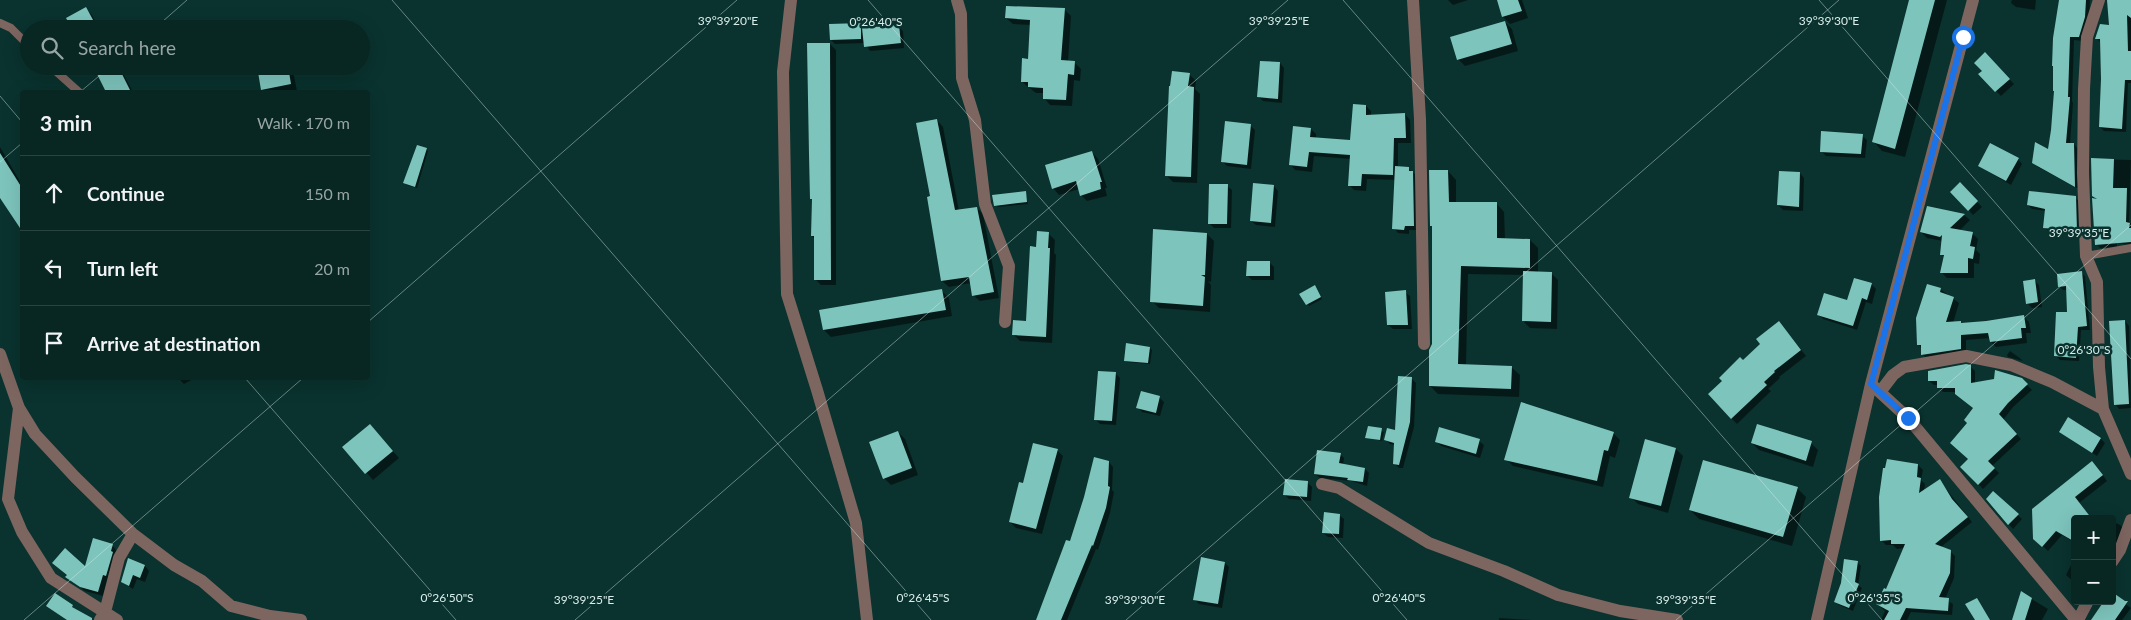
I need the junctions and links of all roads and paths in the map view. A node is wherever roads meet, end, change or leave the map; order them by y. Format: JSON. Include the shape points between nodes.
{"nodes":[{"id":1,"x":791,"y":0,"type":"edge"},
{"id":2,"x":957,"y":0,"type":"edge"},
{"id":3,"x":1413,"y":0,"type":"edge"},
{"id":4,"x":1973,"y":0,"type":"edge"},
{"id":5,"x":2099,"y":0,"type":"edge"},
{"id":6,"x":0,"y":23,"type":"edge"},
{"id":7,"x":20,"y":37,"type":"edge"},
{"id":8,"x":60,"y":75,"type":"edge"},
{"id":9,"x":77,"y":90,"type":"edge"},
{"id":10,"x":2131,"y":248,"type":"edge"},
{"id":11,"x":2086,"y":256,"type":"junction"},
{"id":12,"x":1006,"y":322,"type":"dead end"},
{"id":13,"x":1424,"y":344,"type":"dead end"},
{"id":14,"x":0,"y":354,"type":"edge"},
{"id":15,"x":1876,"y":388,"type":"junction"},
{"id":16,"x":20,"y":408,"type":"junction"},
{"id":17,"x":2103,"y":409,"type":"junction"},
{"id":18,"x":2131,"y":473,"type":"edge"},
{"id":19,"x":1322,"y":484,"type":"dead end"},
{"id":20,"x":2131,"y":520,"type":"edge"},
{"id":21,"x":133,"y":534,"type":"junction"},
{"id":22,"x":2113,"y":560,"type":"edge"},
{"id":23,"x":2086,"y":605,"type":"edge"},
{"id":24,"x":102,"y":616,"type":"edge"},
{"id":25,"x":117,"y":620,"type":"edge"},
{"id":26,"x":301,"y":620,"type":"edge"},
{"id":27,"x":867,"y":620,"type":"edge"},
{"id":28,"x":1677,"y":620,"type":"edge"},
{"id":29,"x":1817,"y":620,"type":"edge"},
{"id":30,"x":2077,"y":620,"type":"edge"}],
"edges":[{"from":1,"to":27,"type":"street","via":[[783,72],[787,294],[856,523]]},
{"from":2,"to":12,"type":"street","via":[[961,14],[962,78],[975,120],[985,204],[1009,266]]},
{"from":3,"to":13,"type":"street","via":[[1420,119]]},
{"from":4,"to":15,"type":"street"},
{"from":5,"to":11,"type":"street","via":[[2087,36],[2084,89]]},
{"from":6,"to":7,"type":"lane"},
{"from":8,"to":9,"type":"lane"},
{"from":10,"to":11,"type":"lane"},
{"from":11,"to":17,"type":"street","via":[[2097,282]]},
{"from":14,"to":16,"type":"street"},
{"from":15,"to":17,"type":"street","via":[[1904,367],[1966,356],[2011,365]]},
{"from":15,"to":29,"type":"street"},
{"from":15,"to":30,"type":"street","via":[[1908,418]]},
{"from":16,"to":21,"type":"street","via":[[35,434]]},
{"from":16,"to":24,"type":"street","via":[[8,499],[22,532],[51,578]]},
{"from":17,"to":18,"type":"street"},
{"from":19,"to":28,"type":"street","via":[[1339,488],[1429,543],[1504,571],[1558,596]]},
{"from":20,"to":22,"type":"street"},
{"from":21,"to":24,"type":"street","via":[[119,558]]},
{"from":21,"to":26,"type":"street","via":[[174,565],[202,581],[231,606]]},
{"from":23,"to":30,"type":"street"},
{"from":24,"to":25,"type":"street"}]}
